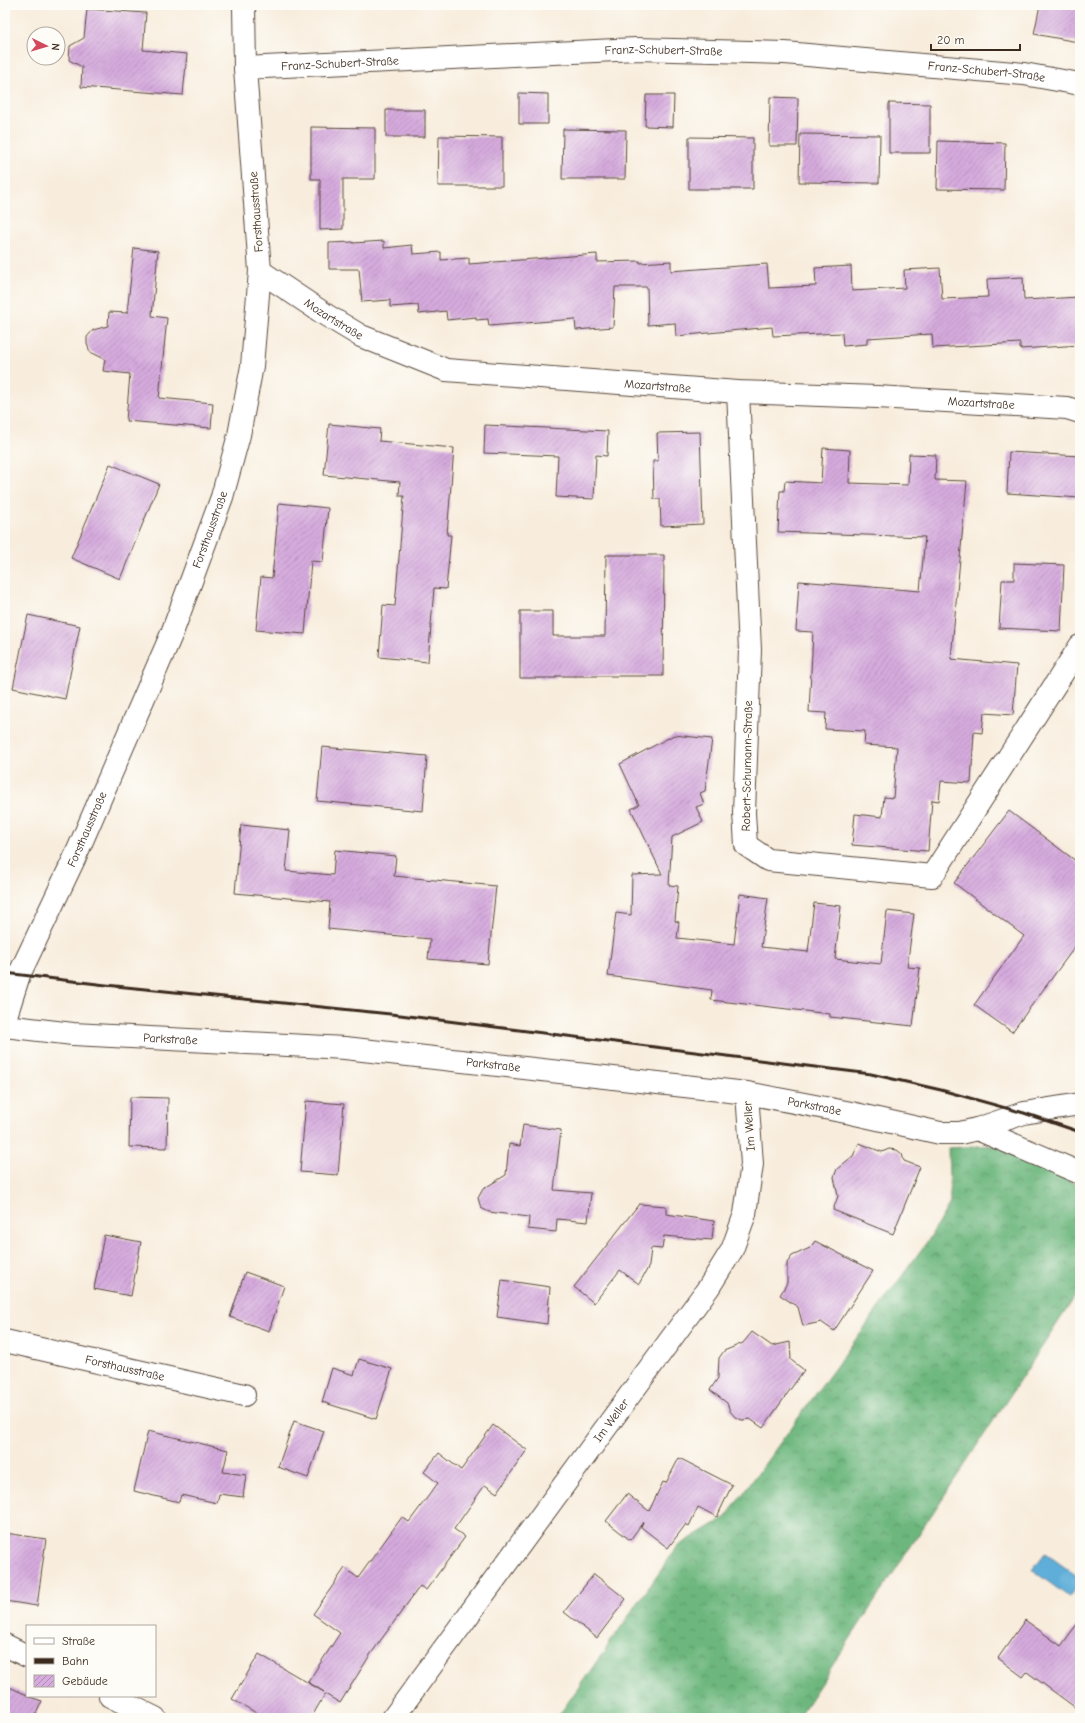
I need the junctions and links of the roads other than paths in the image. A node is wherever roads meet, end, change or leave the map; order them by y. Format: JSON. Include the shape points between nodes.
{"nodes":[{"id":1,"x":244,"y":5,"type":"edge"},
{"id":2,"x":245,"y":68,"type":"junction"},
{"id":3,"x":1080,"y":84,"type":"edge"},
{"id":4,"x":260,"y":272,"type":"junction"},
{"id":5,"x":738,"y":392,"type":"junction"},
{"id":6,"x":1080,"y":412,"type":"edge"},
{"id":7,"x":1080,"y":646,"type":"edge"},
{"id":8,"x":5,"y":1019,"type":"edge"},
{"id":9,"x":5,"y":1026,"type":"edge"},
{"id":10,"x":747,"y":1093,"type":"junction"},
{"id":11,"x":1080,"y":1104,"type":"edge"},
{"id":12,"x":977,"y":1129,"type":"junction"},
{"id":13,"x":1080,"y":1173,"type":"edge"},
{"id":14,"x":5,"y":1341,"type":"edge"},
{"id":15,"x":244,"y":1395,"type":"dead end"},
{"id":16,"x":5,"y":1645,"type":"edge"},
{"id":17,"x":26,"y":1656,"type":"edge"},
{"id":18,"x":112,"y":1697,"type":"edge"},
{"id":19,"x":155,"y":1718,"type":"edge"},
{"id":20,"x":393,"y":1718,"type":"edge"}],
"edges":[{"from":1,"to":2,"type":"street","name":"Forsthausstraße"},
{"from":2,"to":3,"type":"street","name":"Franz-Schubert-Straße","via":[[636,49],[785,53],[1024,74]]},
{"from":2,"to":4,"type":"street","name":"Forsthausstraße"},
{"from":4,"to":5,"type":"street","name":"Mozartstraße","via":[[362,336],[446,370]]},
{"from":4,"to":8,"type":"street","name":"Forsthausstraße","via":[[252,366],[239,435],[222,497],[172,633],[75,857],[19,975]]},
{"from":5,"to":6,"type":"street","name":"Mozartstraße","via":[[1067,408]]},
{"from":5,"to":7,"type":"street","name":"Robert-Schumann-Straße","via":[[750,650],[744,813],[746,845],[768,860],[932,876]]},
{"from":9,"to":10,"type":"street","name":"Parkstraße","via":[[73,1034],[344,1048]]},
{"from":10,"to":12,"type":"street","name":"Parkstraße","via":[[940,1133],[960,1133]]},
{"from":10,"to":20,"type":"street","name":"Im Weller","via":[[752,1164],[745,1214],[732,1250],[709,1287]]},
{"from":11,"to":12,"type":"street","name":"Parkstraße","via":[[1024,1113]]},
{"from":12,"to":13,"type":"street"},
{"from":14,"to":15,"type":"street","name":"Forsthausstraße"},
{"from":16,"to":17,"type":"street"},
{"from":18,"to":19,"type":"street"}]}
